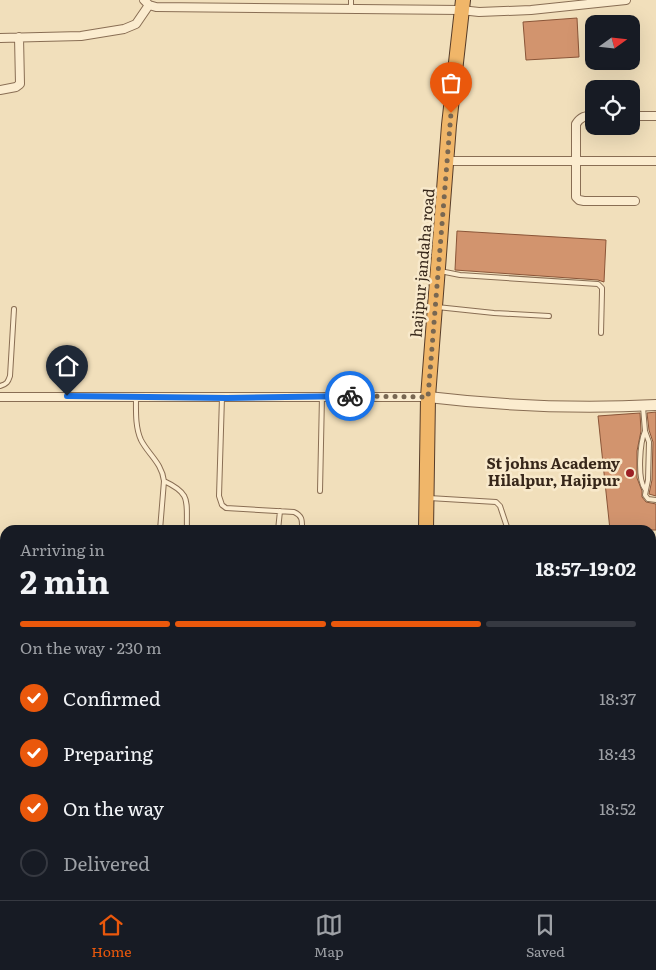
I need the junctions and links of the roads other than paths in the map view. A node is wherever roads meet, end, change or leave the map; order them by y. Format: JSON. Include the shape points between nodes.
{"nodes":[{"id":1,"x":351,"y":0,"type":"edge"},
{"id":2,"x":626,"y":0,"type":"edge"},
{"id":3,"x":147,"y":2,"type":"edge"},
{"id":4,"x":462,"y":5,"type":"edge"},
{"id":5,"x":351,"y":10,"type":"junction"},
{"id":6,"x":19,"y":37,"type":"junction"},
{"id":7,"x":0,"y":38,"type":"edge"},
{"id":8,"x":0,"y":90,"type":"edge"},
{"id":9,"x":585,"y":116,"type":"edge"},
{"id":10,"x":640,"y":116,"type":"edge"},
{"id":11,"x":656,"y":116,"type":"edge"},
{"id":12,"x":447,"y":161,"type":"junction"},
{"id":13,"x":656,"y":161,"type":"edge"},
{"id":14,"x":576,"y":162,"type":"junction"},
{"id":15,"x":635,"y":201,"type":"dead end"},
{"id":16,"x":438,"y":271,"type":"junction"},
{"id":17,"x":435,"y":307,"type":"junction"},
{"id":18,"x":14,"y":309,"type":"dead end"},
{"id":19,"x":550,"y":316,"type":"dead end"},
{"id":20,"x":601,"y":333,"type":"dead end"},
{"id":21,"x":0,"y":386,"type":"edge"},
{"id":22,"x":322,"y":396,"type":"junction"},
{"id":23,"x":0,"y":397,"type":"edge"},
{"id":24,"x":136,"y":397,"type":"junction"},
{"id":25,"x":428,"y":397,"type":"junction"},
{"id":26,"x":222,"y":398,"type":"junction"},
{"id":27,"x":643,"y":405,"type":"junction"},
{"id":28,"x":656,"y":405,"type":"edge"},
{"id":29,"x":645,"y":431,"type":"junction"},
{"id":30,"x":164,"y":480,"type":"junction"},
{"id":31,"x":645,"y":489,"type":"junction"},
{"id":32,"x":320,"y":490,"type":"dead end"},
{"id":33,"x":427,"y":498,"type":"junction"},
{"id":34,"x":656,"y":500,"type":"edge"},
{"id":35,"x":280,"y":511,"type":"junction"},
{"id":36,"x":160,"y":525,"type":"edge"},
{"id":37,"x":187,"y":525,"type":"edge"},
{"id":38,"x":279,"y":525,"type":"edge"},
{"id":39,"x":302,"y":525,"type":"edge"},
{"id":40,"x":426,"y":525,"type":"edge"},
{"id":41,"x":506,"y":525,"type":"edge"}],
"edges":[{"from":1,"to":5,"type":"lane"},
{"from":2,"to":4,"type":"street","via":[[479,12]]},
{"from":3,"to":5,"type":"street","via":[[166,8]]},
{"from":3,"to":6,"type":"street","via":[[140,20],[131,27],[82,36]]},
{"from":4,"to":5,"type":"street"},
{"from":4,"to":12,"type":"highway","name":"hajipur jandaha road"},
{"from":6,"to":7,"type":"street"},
{"from":6,"to":8,"type":"street","via":[[20,84]]},
{"from":9,"to":14,"type":"street","via":[[576,124]]},
{"from":10,"to":11,"type":"street"},
{"from":12,"to":14,"type":"street"},
{"from":12,"to":16,"type":"highway","name":"hajipur jandaha road"},
{"from":13,"to":14,"type":"street"},
{"from":14,"to":15,"type":"street","via":[[575,192],[579,200]]},
{"from":16,"to":17,"type":"highway","name":"hajipur jandaha road"},
{"from":16,"to":20,"type":"lane","via":[[598,284],[602,288]]},
{"from":17,"to":19,"type":"lane"},
{"from":17,"to":25,"type":"highway","name":"hajipur jandaha road"},
{"from":18,"to":21,"type":"lane","via":[[10,376],[5,385]]},
{"from":22,"to":25,"type":"street"},
{"from":22,"to":26,"type":"street"},
{"from":22,"to":32,"type":"lane"},
{"from":23,"to":24,"type":"street"},
{"from":24,"to":26,"type":"street"},
{"from":24,"to":30,"type":"lane","via":[[139,434],[160,467]]},
{"from":25,"to":27,"type":"street","via":[[528,406]]},
{"from":25,"to":33,"type":"highway","name":"hajipur jandaha road"},
{"from":26,"to":35,"type":"lane","via":[[219,496],[222,505],[226,508]]},
{"from":27,"to":28,"type":"street"},
{"from":27,"to":29,"type":"lane"},
{"from":29,"to":31,"type":"lane","via":[[649,442]]},
{"from":29,"to":31,"type":"lane","via":[[641,439],[641,474]]},
{"from":30,"to":36,"type":"lane"},
{"from":30,"to":37,"type":"lane","via":[[184,494]]},
{"from":31,"to":34,"type":"lane","via":[[646,498]]},
{"from":33,"to":40,"type":"highway","name":"hajipur jandaha road"},
{"from":33,"to":41,"type":"lane","via":[[496,502]]},
{"from":35,"to":38,"type":"lane"},
{"from":35,"to":39,"type":"lane","via":[[299,514]]}]}
